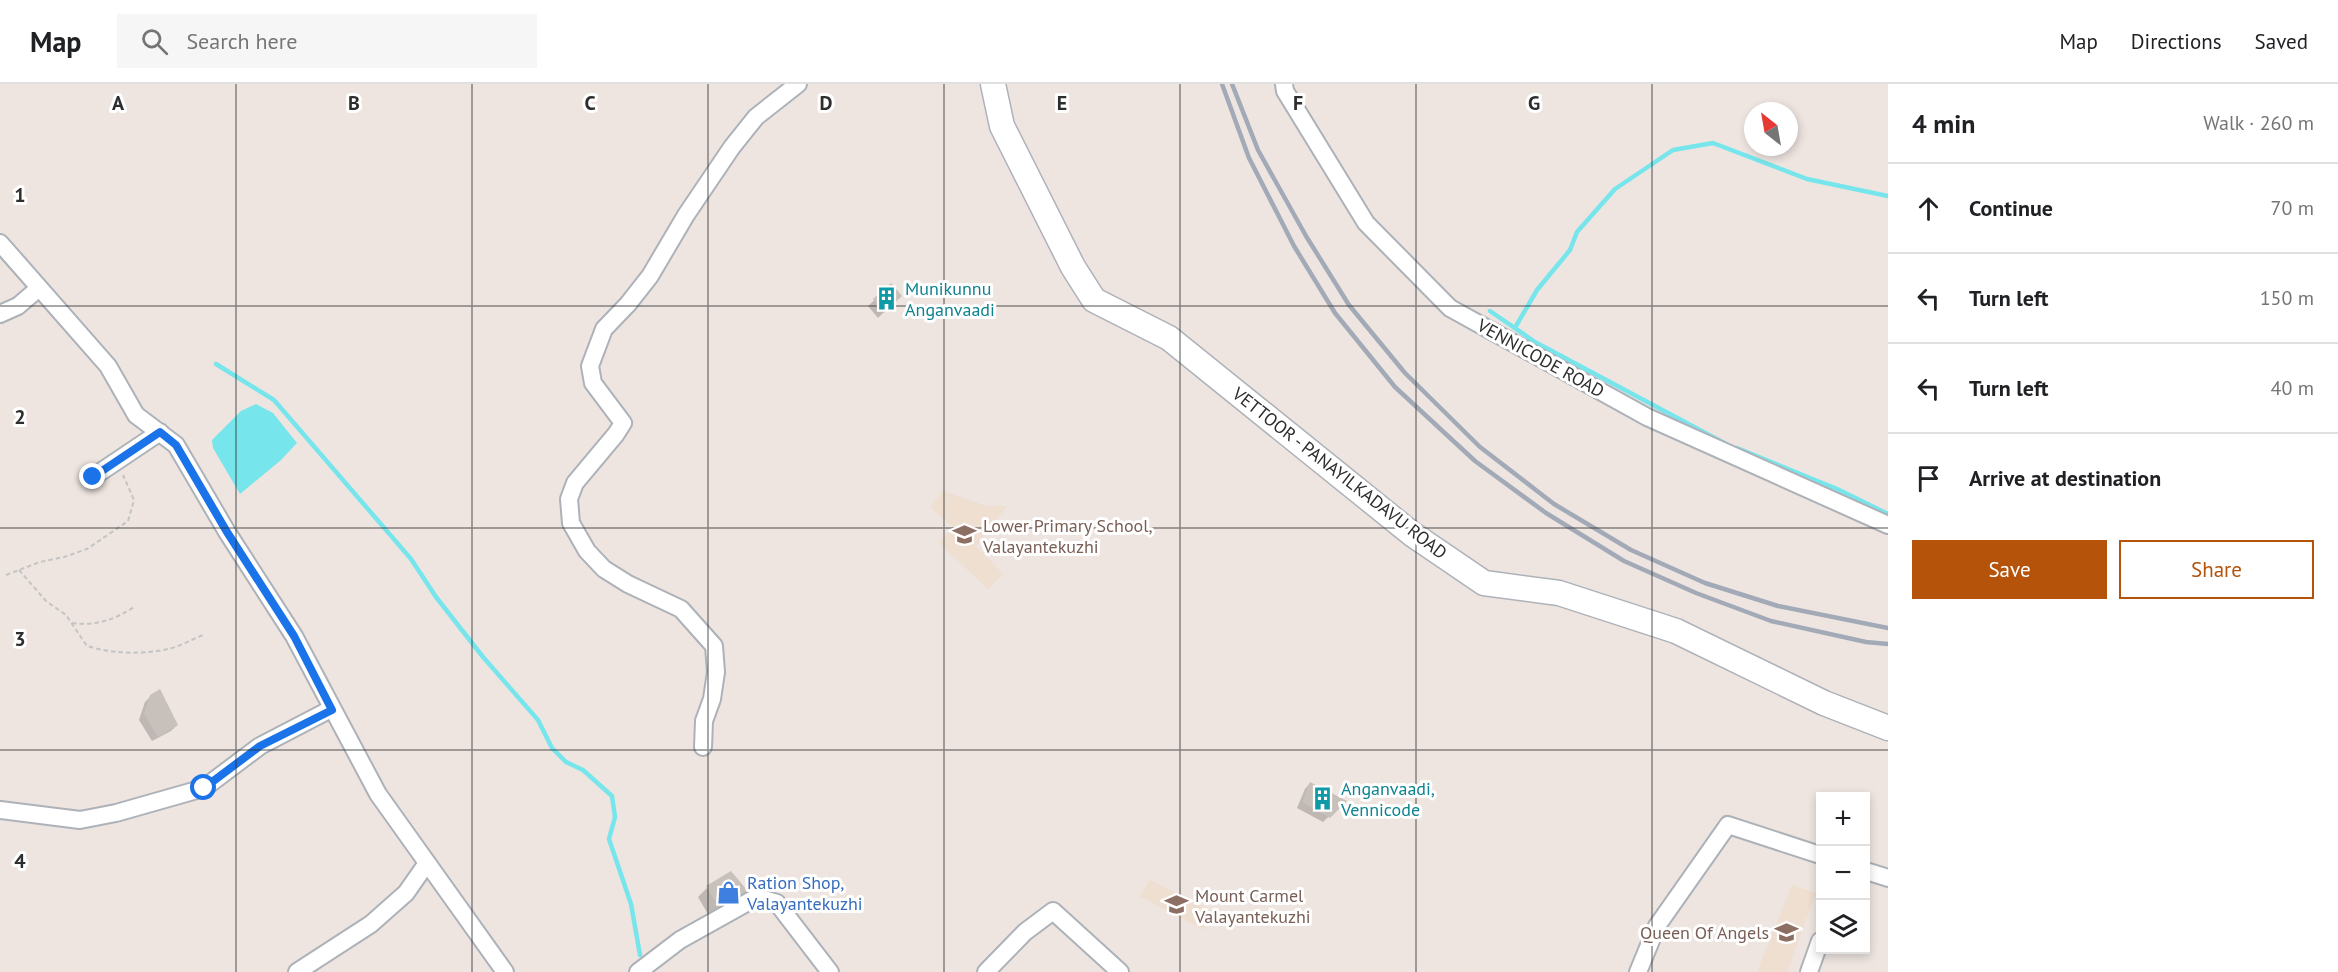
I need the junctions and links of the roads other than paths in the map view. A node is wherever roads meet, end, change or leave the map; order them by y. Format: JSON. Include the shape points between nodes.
{"nodes":[{"id":1,"x":798,"y":84,"type":"edge"},
{"id":2,"x":993,"y":84,"type":"edge"},
{"id":3,"x":1284,"y":84,"type":"edge"},
{"id":4,"x":0,"y":243,"type":"edge"},
{"id":5,"x":39,"y":288,"type":"junction"},
{"id":6,"x":0,"y":314,"type":"edge"},
{"id":7,"x":160,"y":432,"type":"junction"},
{"id":8,"x":93,"y":477,"type":"dead end"},
{"id":9,"x":1888,"y":525,"type":"edge"},
{"id":10,"x":332,"y":710,"type":"junction"},
{"id":11,"x":1888,"y":728,"type":"edge"},
{"id":12,"x":703,"y":747,"type":"dead end"},
{"id":13,"x":0,"y":810,"type":"edge"},
{"id":14,"x":1816,"y":853,"type":"edge"},
{"id":15,"x":427,"y":863,"type":"junction"},
{"id":16,"x":1870,"y":872,"type":"edge"},
{"id":17,"x":1888,"y":878,"type":"edge"},
{"id":18,"x":1816,"y":954,"type":"edge"},
{"id":19,"x":297,"y":972,"type":"edge"},
{"id":20,"x":505,"y":972,"type":"edge"},
{"id":21,"x":638,"y":972,"type":"edge"},
{"id":22,"x":830,"y":972,"type":"edge"},
{"id":23,"x":986,"y":972,"type":"edge"},
{"id":24,"x":1120,"y":972,"type":"edge"},
{"id":25,"x":1638,"y":972,"type":"edge"},
{"id":26,"x":1809,"y":972,"type":"edge"}],
"edges":[{"from":1,"to":12,"type":"street","via":[[756,117],[732,147],[650,276],[604,329],[590,366],[593,383],[623,423],[575,483],[569,499],[571,523],[604,570],[681,609],[714,646],[715,681],[704,721]]},
{"from":2,"to":11,"type":"main road","name":"VETTOOR - PANAYILKADAVU ROAD","via":[[1002,126],[1073,267],[1094,300],[1169,338],[1412,534],[1484,583],[1559,593],[1676,631],[1824,703]]},
{"from":3,"to":9,"type":"street","name":"VENNICODE ROAD","via":[[1366,223],[1450,308],[1647,417]]},
{"from":4,"to":5,"type":"street"},
{"from":5,"to":6,"type":"street","via":[[18,306]]},
{"from":5,"to":7,"type":"street","via":[[108,366],[136,415]]},
{"from":7,"to":8,"type":"street"},
{"from":7,"to":10,"type":"street","via":[[176,445],[294,636]]},
{"from":10,"to":13,"type":"street","via":[[260,746],[204,788],[80,820]]},
{"from":10,"to":15,"type":"street","via":[[378,794]]},
{"from":14,"to":25,"type":"street","via":[[1728,825],[1657,926]]},
{"from":15,"to":19,"type":"street","via":[[406,893],[371,924]]},
{"from":15,"to":20,"type":"street"},
{"from":16,"to":17,"type":"street"},
{"from":18,"to":26,"type":"street"},
{"from":21,"to":22,"type":"street","via":[[680,940],[757,897],[777,903]]},
{"from":23,"to":24,"type":"street","via":[[1025,932],[1053,911]]}]}
